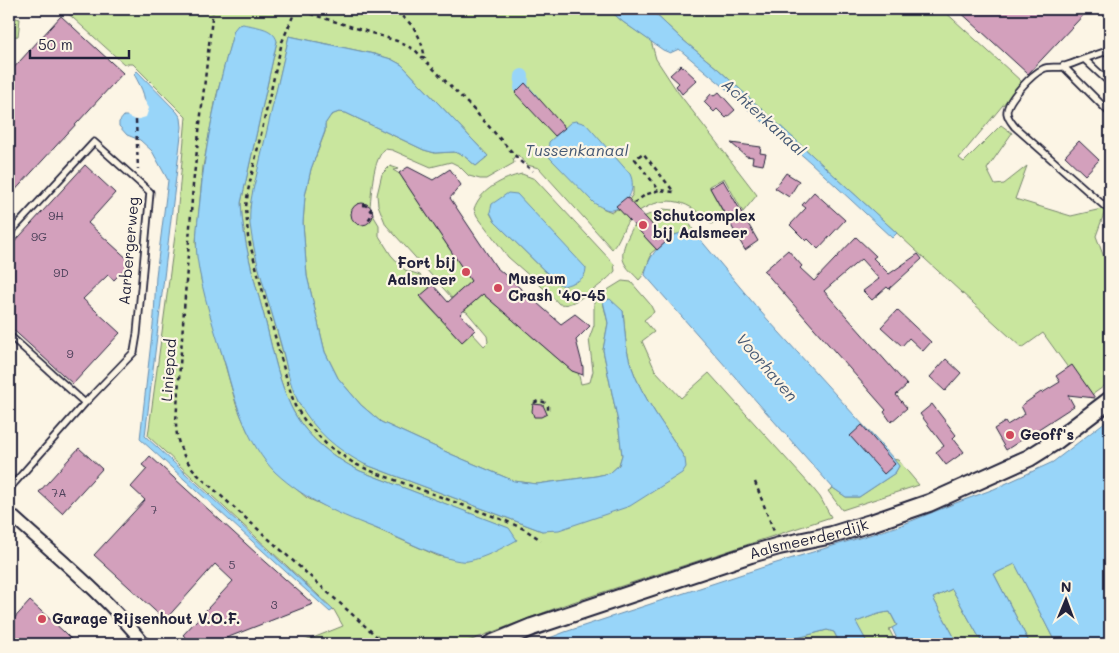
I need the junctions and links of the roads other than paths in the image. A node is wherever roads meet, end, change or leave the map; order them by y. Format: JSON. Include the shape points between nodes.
{"nodes":[{"id":1,"x":1108,"y":52,"type":"edge"},
{"id":2,"x":1084,"y":59,"type":"junction"},
{"id":3,"x":1063,"y":66,"type":"junction"},
{"id":4,"x":1110,"y":83,"type":"edge"},
{"id":5,"x":1108,"y":111,"type":"dead end"},
{"id":6,"x":1110,"y":211,"type":"edge"},
{"id":7,"x":9,"y":234,"type":"edge"},
{"id":8,"x":9,"y":336,"type":"edge"},
{"id":9,"x":1110,"y":400,"type":"edge"},
{"id":10,"x":85,"y":403,"type":"junction"},
{"id":11,"x":9,"y":488,"type":"edge"},
{"id":12,"x":9,"y":513,"type":"edge"},
{"id":13,"x":144,"y":644,"type":"edge"},
{"id":14,"x":491,"y":644,"type":"edge"}],
"edges":[{"from":1,"to":2,"type":"lane"},
{"from":2,"to":3,"type":"lane"},
{"from":2,"to":4,"type":"lane"},
{"from":3,"to":5,"type":"lane"},
{"from":3,"to":6,"type":"lane","via":[[1044,68],[1030,77],[1008,107],[1009,120]]},
{"from":7,"to":10,"type":"lane","name":"Aarbergerweg","via":[[94,142],[150,192],[134,352]]},
{"from":8,"to":10,"type":"lane"},
{"from":9,"to":14,"type":"street","name":"Aalsmeerderdijk","via":[[1028,458],[914,509],[840,532],[779,546],[550,621]]},
{"from":10,"to":11,"type":"lane","name":"Aarbergerweg"},
{"from":12,"to":13,"type":"street","via":[[100,597]]}]}
